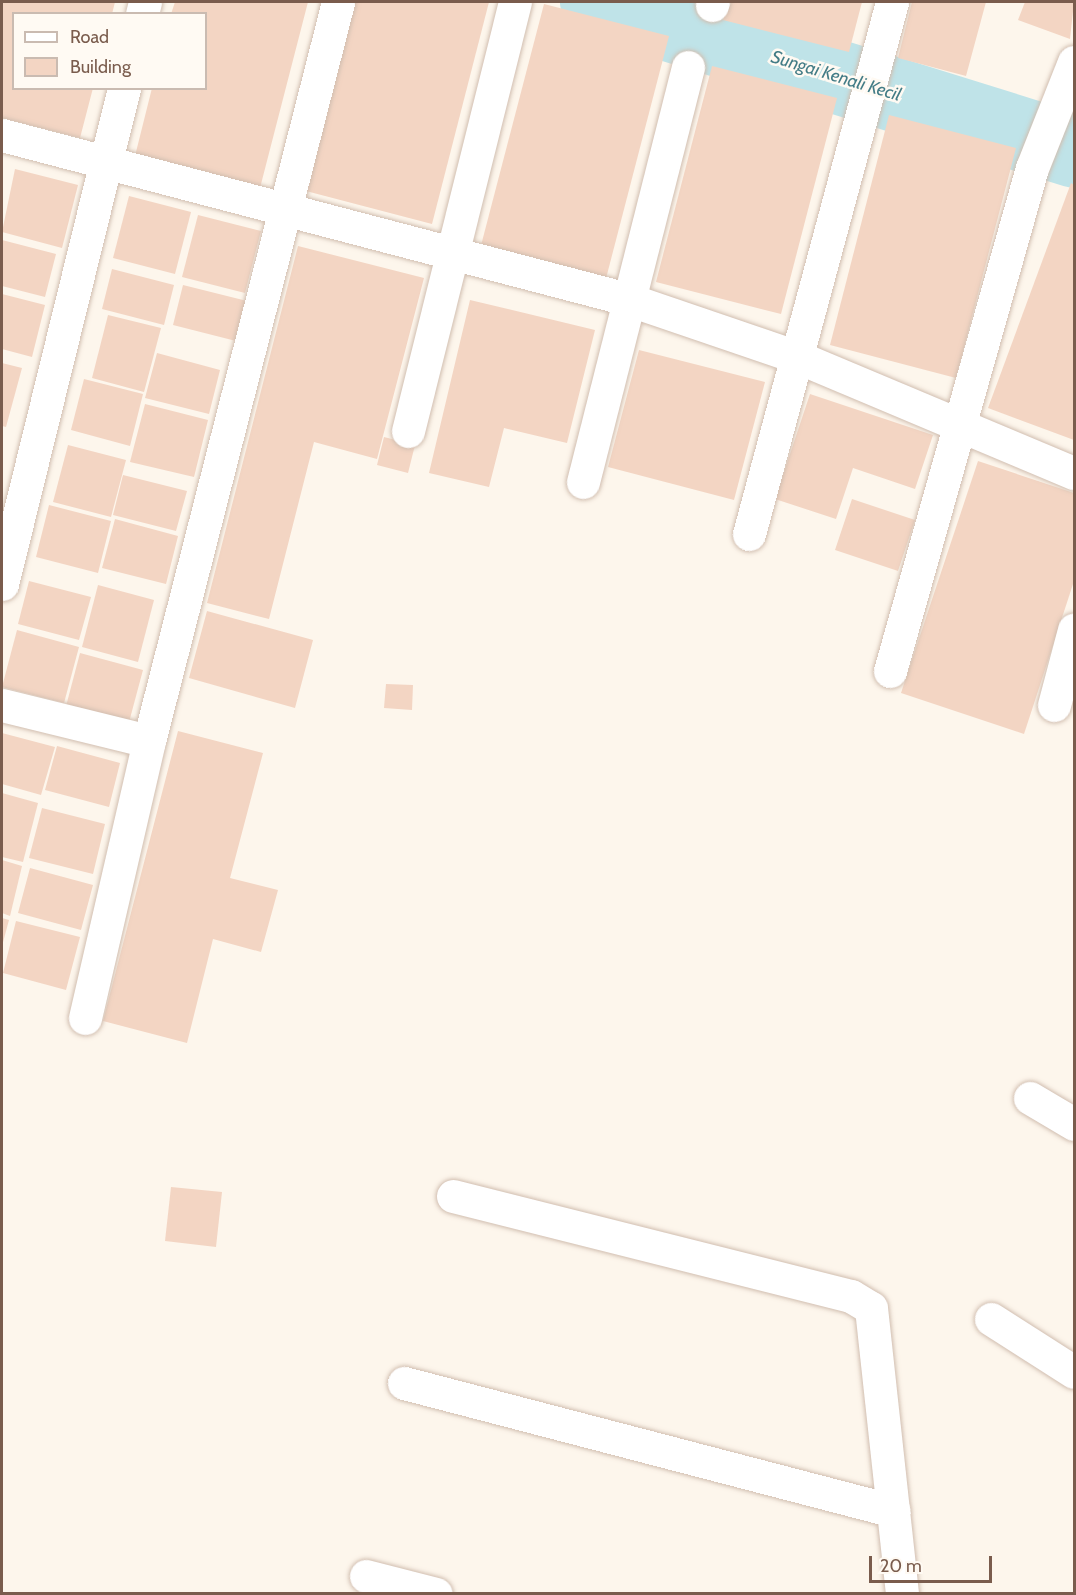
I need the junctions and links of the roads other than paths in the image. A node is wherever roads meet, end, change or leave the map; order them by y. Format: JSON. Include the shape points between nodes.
{"nodes":[{"id":1,"x":338,"y":2,"type":"edge"},
{"id":2,"x":515,"y":2,"type":"edge"},
{"id":3,"x":892,"y":2,"type":"edge"},
{"id":4,"x":1074,"y":62,"type":"edge"},
{"id":5,"x":688,"y":67,"type":"dead end"},
{"id":6,"x":124,"y":90,"type":"edge"},
{"id":7,"x":2,"y":135,"type":"edge"},
{"id":8,"x":106,"y":165,"type":"junction"},
{"id":9,"x":286,"y":209,"type":"junction"},
{"id":10,"x":451,"y":256,"type":"junction"},
{"id":11,"x":627,"y":299,"type":"junction"},
{"id":12,"x":800,"y":358,"type":"junction"},
{"id":13,"x":963,"y":423,"type":"junction"},
{"id":14,"x":408,"y":431,"type":"dead end"},
{"id":15,"x":1074,"y":473,"type":"edge"},
{"id":16,"x":583,"y":482,"type":"dead end"},
{"id":17,"x":749,"y":534,"type":"dead end"},
{"id":18,"x":2,"y":584,"type":"edge"},
{"id":19,"x":1074,"y":630,"type":"edge"},
{"id":20,"x":890,"y":671,"type":"dead end"},
{"id":21,"x":2,"y":705,"type":"edge"},
{"id":22,"x":1054,"y":705,"type":"dead end"},
{"id":23,"x":149,"y":741,"type":"junction"},
{"id":24,"x":85,"y":1018,"type":"dead end"},
{"id":25,"x":1030,"y":1098,"type":"dead end"},
{"id":26,"x":1074,"y":1124,"type":"edge"},
{"id":27,"x":453,"y":1196,"type":"dead end"},
{"id":28,"x":991,"y":1319,"type":"dead end"},
{"id":29,"x":1074,"y":1372,"type":"edge"},
{"id":30,"x":404,"y":1383,"type":"dead end"},
{"id":31,"x":894,"y":1511,"type":"junction"},
{"id":32,"x":366,"y":1576,"type":"dead end"},
{"id":33,"x":436,"y":1593,"type":"edge"},
{"id":34,"x":902,"y":1593,"type":"edge"}],
"edges":[{"from":1,"to":9,"type":"street"},
{"from":2,"to":10,"type":"street"},
{"from":3,"to":12,"type":"street"},
{"from":4,"to":13,"type":"street","via":[[1032,168]]},
{"from":5,"to":11,"type":"street"},
{"from":6,"to":8,"type":"street"},
{"from":7,"to":8,"type":"street"},
{"from":8,"to":9,"type":"street"},
{"from":8,"to":18,"type":"street"},
{"from":9,"to":10,"type":"street"},
{"from":9,"to":23,"type":"street"},
{"from":10,"to":11,"type":"street"},
{"from":10,"to":14,"type":"street"},
{"from":11,"to":12,"type":"street"},
{"from":11,"to":16,"type":"street"},
{"from":12,"to":13,"type":"street"},
{"from":12,"to":17,"type":"street"},
{"from":13,"to":15,"type":"street"},
{"from":13,"to":20,"type":"street"},
{"from":19,"to":22,"type":"street"},
{"from":21,"to":23,"type":"street"},
{"from":23,"to":24,"type":"street"},
{"from":25,"to":26,"type":"street"},
{"from":27,"to":31,"type":"street","via":[[851,1296],[871,1308]]},
{"from":28,"to":29,"type":"street"},
{"from":30,"to":31,"type":"street"},
{"from":31,"to":34,"type":"street"},
{"from":32,"to":33,"type":"street"}]}
